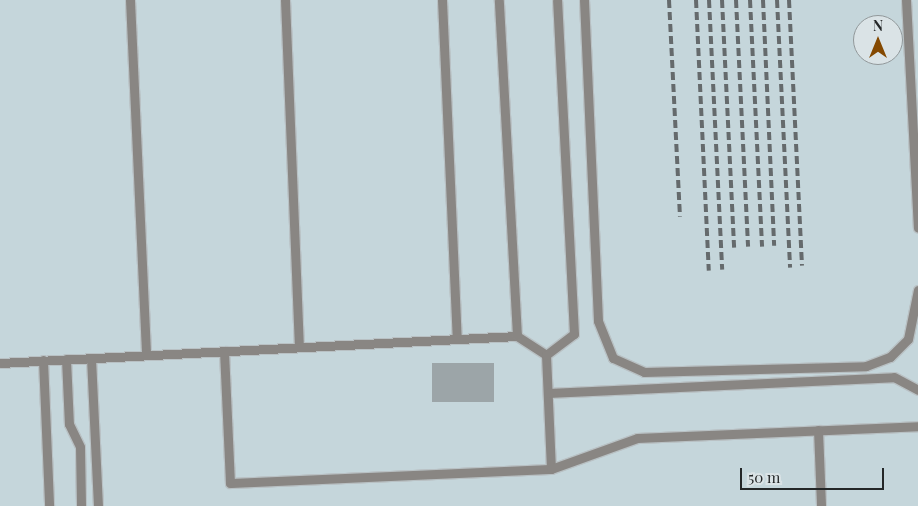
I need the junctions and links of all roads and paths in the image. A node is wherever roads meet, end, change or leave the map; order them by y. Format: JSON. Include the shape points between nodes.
{"nodes":[{"id":1,"x":130,"y":0,"type":"edge"},
{"id":2,"x":285,"y":0,"type":"edge"},
{"id":3,"x":442,"y":0,"type":"edge"},
{"id":4,"x":498,"y":0,"type":"edge"},
{"id":5,"x":558,"y":0,"type":"edge"},
{"id":6,"x":584,"y":0,"type":"edge"},
{"id":7,"x":906,"y":0,"type":"edge"},
{"id":8,"x":914,"y":78,"type":"edge"},
{"id":9,"x":918,"y":228,"type":"edge"},
{"id":10,"x":918,"y":290,"type":"edge"},
{"id":11,"x":517,"y":336,"type":"junction"},
{"id":12,"x":457,"y":339,"type":"junction"},
{"id":13,"x":299,"y":347,"type":"junction"},
{"id":14,"x":224,"y":351,"type":"junction"},
{"id":15,"x":146,"y":355,"type":"junction"},
{"id":16,"x":546,"y":355,"type":"junction"},
{"id":17,"x":91,"y":358,"type":"junction"},
{"id":18,"x":66,"y":359,"type":"junction"},
{"id":19,"x":43,"y":360,"type":"junction"},
{"id":20,"x":0,"y":363,"type":"edge"},
{"id":21,"x":918,"y":390,"type":"edge"},
{"id":22,"x":548,"y":394,"type":"junction"},
{"id":23,"x":918,"y":426,"type":"edge"},
{"id":24,"x":818,"y":430,"type":"junction"},
{"id":25,"x":551,"y":469,"type":"junction"},
{"id":26,"x":49,"y":506,"type":"edge"},
{"id":27,"x":81,"y":506,"type":"edge"},
{"id":28,"x":98,"y":506,"type":"edge"},
{"id":29,"x":821,"y":506,"type":"edge"}],
"edges":[{"from":1,"to":15,"type":"lane"},
{"from":2,"to":13,"type":"lane"},
{"from":3,"to":12,"type":"lane"},
{"from":4,"to":11,"type":"lane"},
{"from":5,"to":16,"type":"lane","via":[[574,334]]},
{"from":6,"to":10,"type":"lane","via":[[598,322],[613,358],[644,372],[866,366],[890,357],[908,339]]},
{"from":7,"to":8,"type":"lane"},
{"from":8,"to":9,"type":"lane"},
{"from":11,"to":12,"type":"lane"},
{"from":11,"to":16,"type":"lane"},
{"from":12,"to":13,"type":"lane"},
{"from":13,"to":14,"type":"lane"},
{"from":14,"to":15,"type":"lane"},
{"from":14,"to":25,"type":"lane","via":[[230,483]]},
{"from":15,"to":17,"type":"lane"},
{"from":16,"to":22,"type":"lane"},
{"from":17,"to":18,"type":"lane"},
{"from":17,"to":28,"type":"lane"},
{"from":18,"to":19,"type":"lane"},
{"from":18,"to":27,"type":"lane","via":[[69,424],[80,446]]},
{"from":19,"to":20,"type":"lane"},
{"from":19,"to":26,"type":"lane"},
{"from":21,"to":22,"type":"lane","via":[[894,377]]},
{"from":22,"to":25,"type":"lane"},
{"from":23,"to":24,"type":"lane"},
{"from":24,"to":25,"type":"lane","via":[[637,438]]},
{"from":24,"to":29,"type":"lane"}]}
